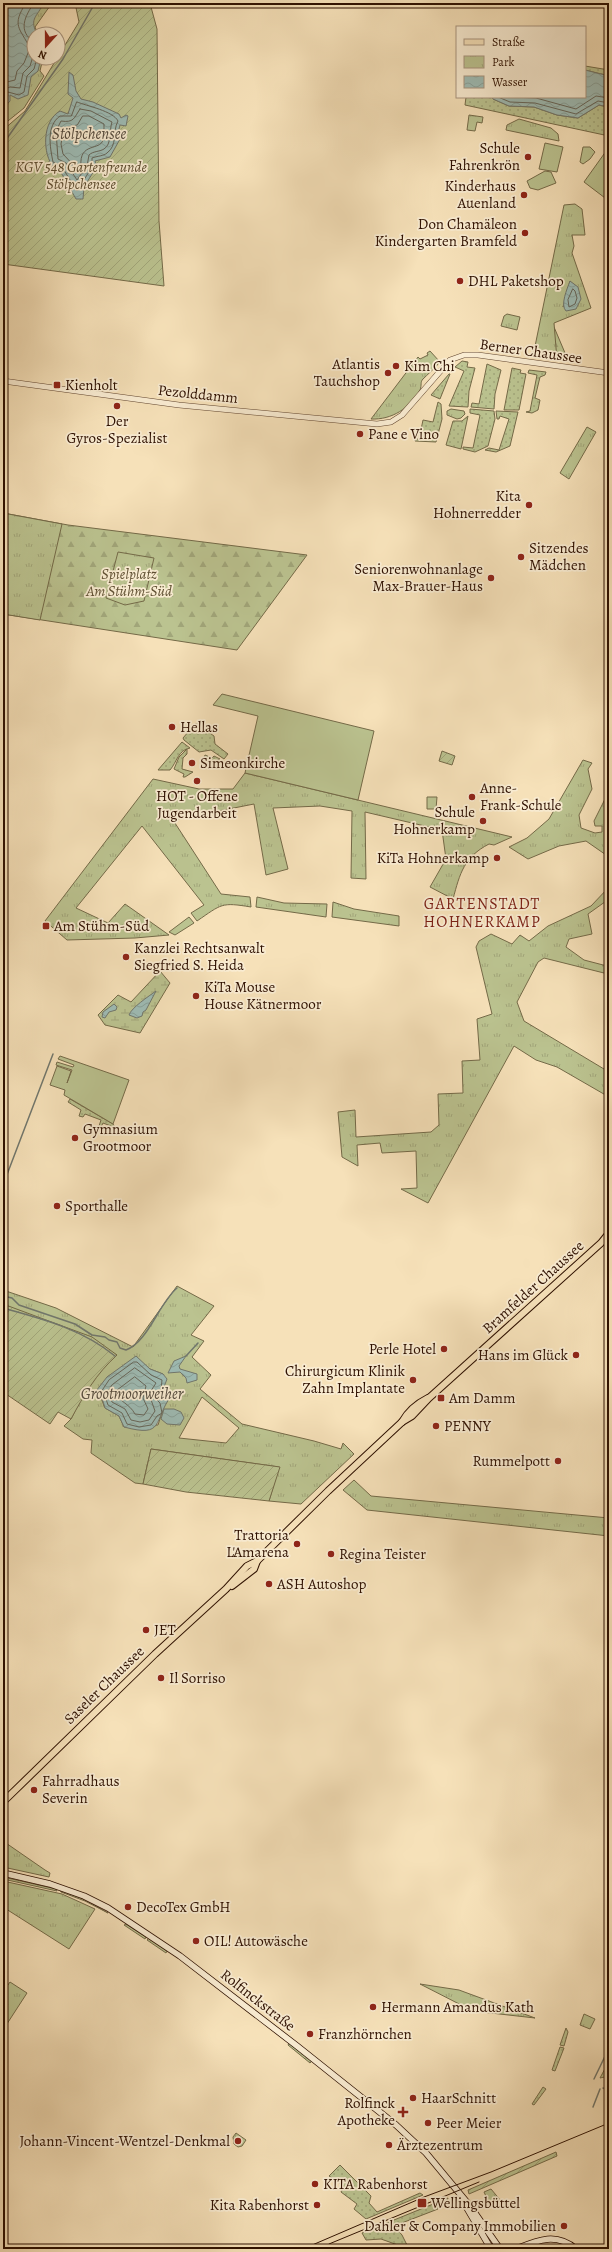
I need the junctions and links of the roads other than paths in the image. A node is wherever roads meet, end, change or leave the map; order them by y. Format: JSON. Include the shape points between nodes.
{"nodes":[{"id":1,"x":609,"y":373,"type":"edge"},
{"id":2,"x":3,"y":381,"type":"edge"},
{"id":3,"x":391,"y":422,"type":"joint"},
{"id":4,"x":609,"y":1233,"type":"edge"},
{"id":5,"x":609,"y":1238,"type":"edge"},
{"id":6,"x":600,"y":1243,"type":"junction"},
{"id":7,"x":318,"y":1500,"type":"joint"},
{"id":8,"x":3,"y":1802,"type":"edge"},
{"id":9,"x":3,"y":1873,"type":"edge"},
{"id":10,"x":464,"y":2201,"type":"junction"},
{"id":11,"x":491,"y":2249,"type":"edge"},
{"id":12,"x":500,"y":2249,"type":"edge"},
{"id":13,"x":516,"y":2249,"type":"edge"},
{"id":14,"x":576,"y":2249,"type":"edge"}],
"edges":[{"from":1,"to":3,"type":"street","name":"Berner Chaussee","via":[[471,354],[450,360],[402,415]]},
{"from":2,"to":3,"type":"street","name":"Pezolddamm","via":[[180,405],[377,424]]},
{"from":4,"to":6,"type":"main road","name":"Bramfelder Chaussee"},
{"from":5,"to":6,"type":"main road","name":"Bramfelder Chaussee"},
{"from":6,"to":7,"type":"main road","name":"Bramfelder Chaussee"},
{"from":7,"to":8,"type":"main road","name":"Saseler Chaussee"},
{"from":9,"to":10,"type":"main road","name":"Rolfinckstraße","via":[[59,1886],[88,1898],[185,1960],[396,2125],[426,2153]]},
{"from":10,"to":11,"type":"main road","name":"Rolfinckstraße"},
{"from":10,"to":12,"type":"main road","name":"Rolfinckstraße"},
{"from":13,"to":14,"type":"main road","via":[[537,2240],[551,2238],[564,2241]]}]}
